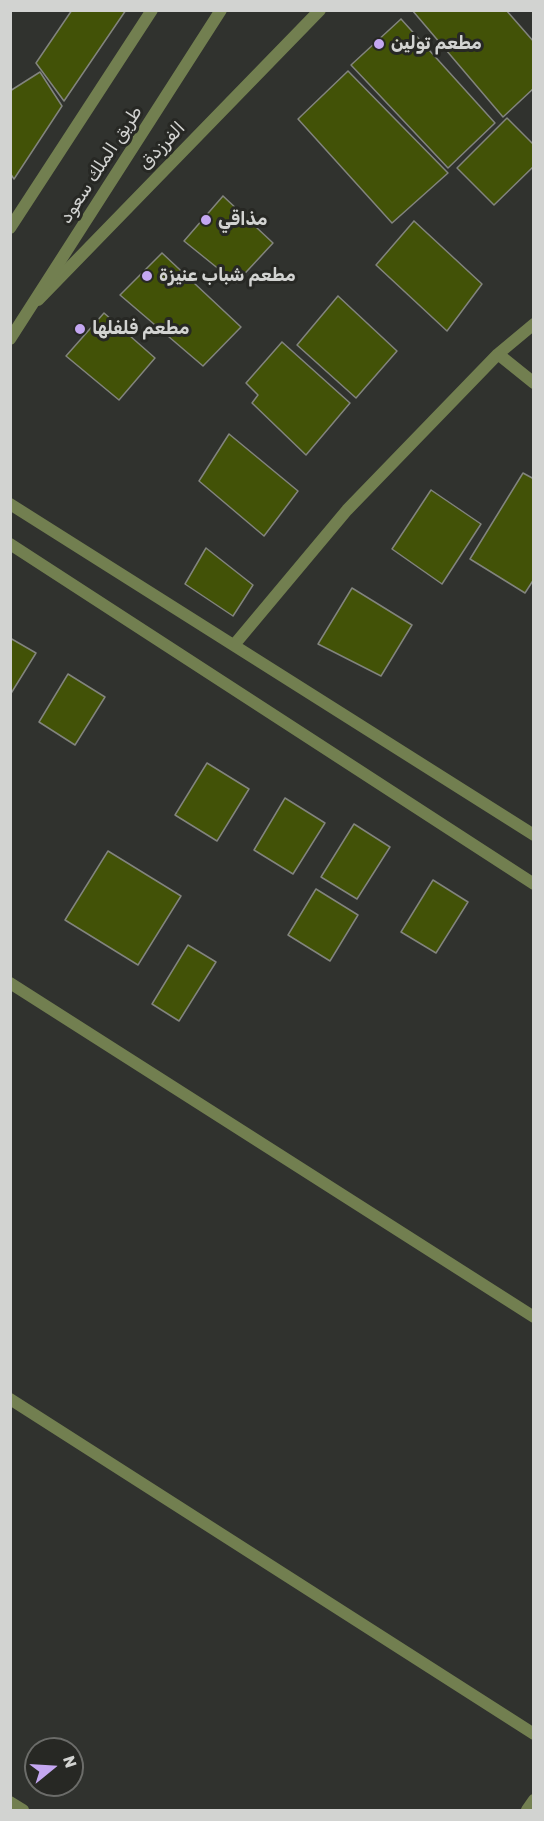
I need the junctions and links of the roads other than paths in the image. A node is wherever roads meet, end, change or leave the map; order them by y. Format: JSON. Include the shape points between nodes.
{"nodes":[{"id":1,"x":152,"y":10,"type":"edge"},
{"id":2,"x":221,"y":10,"type":"edge"},
{"id":3,"x":320,"y":10,"type":"edge"},
{"id":4,"x":10,"y":228,"type":"edge"},
{"id":5,"x":30,"y":308,"type":"junction"},
{"id":6,"x":534,"y":324,"type":"edge"},
{"id":7,"x":10,"y":339,"type":"edge"},
{"id":8,"x":498,"y":354,"type":"junction"},
{"id":9,"x":534,"y":383,"type":"edge"},
{"id":10,"x":10,"y":504,"type":"edge"},
{"id":11,"x":10,"y":544,"type":"edge"},
{"id":12,"x":234,"y":645,"type":"junction"},
{"id":13,"x":534,"y":835,"type":"edge"},
{"id":14,"x":534,"y":884,"type":"edge"},
{"id":15,"x":10,"y":983,"type":"edge"},
{"id":16,"x":534,"y":1317,"type":"edge"},
{"id":17,"x":10,"y":1399,"type":"edge"},
{"id":18,"x":534,"y":1734,"type":"edge"},
{"id":19,"x":534,"y":1800,"type":"edge"},
{"id":20,"x":10,"y":1802,"type":"edge"},
{"id":21,"x":23,"y":1810,"type":"edge"},
{"id":22,"x":527,"y":1810,"type":"edge"}],
"edges":[{"from":1,"to":4,"type":"street"},
{"from":2,"to":5,"type":"street","name":"طريق الملك سعود"},
{"from":3,"to":5,"type":"street","name":"الفرزدق"},
{"from":5,"to":7,"type":"street","name":"طريق الملك سعود"},
{"from":6,"to":8,"type":"street"},
{"from":8,"to":9,"type":"street"},
{"from":8,"to":12,"type":"street","via":[[347,510]]},
{"from":10,"to":12,"type":"street"},
{"from":11,"to":14,"type":"street"},
{"from":12,"to":13,"type":"street"},
{"from":15,"to":16,"type":"street"},
{"from":17,"to":18,"type":"street"},
{"from":19,"to":22,"type":"street"},
{"from":20,"to":21,"type":"street"}]}
